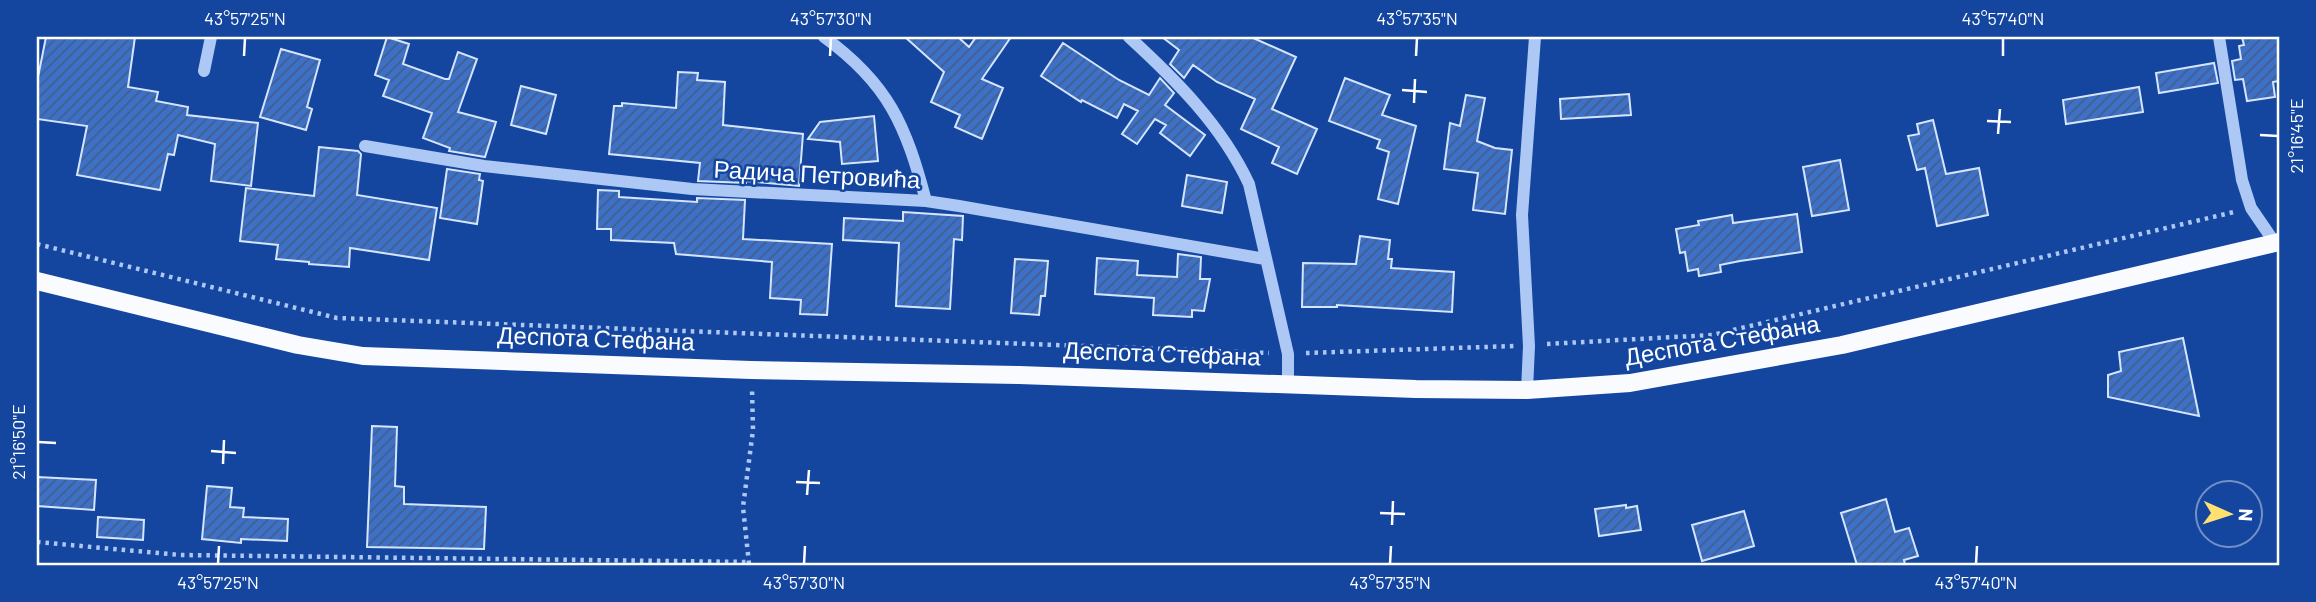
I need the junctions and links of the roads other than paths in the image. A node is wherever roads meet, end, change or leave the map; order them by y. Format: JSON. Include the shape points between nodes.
{"nodes":[{"id":1,"x":211,"y":37,"type":"edge"},
{"id":2,"x":824,"y":37,"type":"edge"},
{"id":3,"x":1129,"y":37,"type":"edge"},
{"id":4,"x":1535,"y":37,"type":"edge"},
{"id":5,"x":2219,"y":37,"type":"edge"},
{"id":6,"x":204,"y":71,"type":"dead end"},
{"id":7,"x":365,"y":146,"type":"dead end"},
{"id":8,"x":926,"y":201,"type":"junction"},
{"id":9,"x":2277,"y":243,"type":"edge"},
{"id":10,"x":1265,"y":259,"type":"junction"},
{"id":11,"x":37,"y":281,"type":"edge"},
{"id":12,"x":1288,"y":383,"type":"junction"},
{"id":13,"x":1527,"y":390,"type":"junction"}],
"edges":[{"from":1,"to":6,"type":"street"},
{"from":2,"to":8,"type":"street","via":[[848,54],[895,111]]},
{"from":3,"to":10,"type":"street","via":[[1203,111],[1239,163],[1249,184]]},
{"from":4,"to":13,"type":"street","via":[[1522,215],[1530,345]]},
{"from":5,"to":9,"type":"street","via":[[2242,180],[2251,208]]},
{"from":7,"to":8,"type":"street","name":"Радича Петровића","via":[[484,166],[692,190]]},
{"from":8,"to":10,"type":"street","name":"Радича Петровића"},
{"from":9,"to":13,"type":"main road","name":"Деспота Стефана","via":[[1829,348],[1630,383]]},
{"from":10,"to":12,"type":"street","via":[[1288,354]]},
{"from":11,"to":12,"type":"main road","name":"Деспота Стефана","via":[[350,355]]},
{"from":12,"to":13,"type":"main road","name":"Деспота Стефана"}]}
